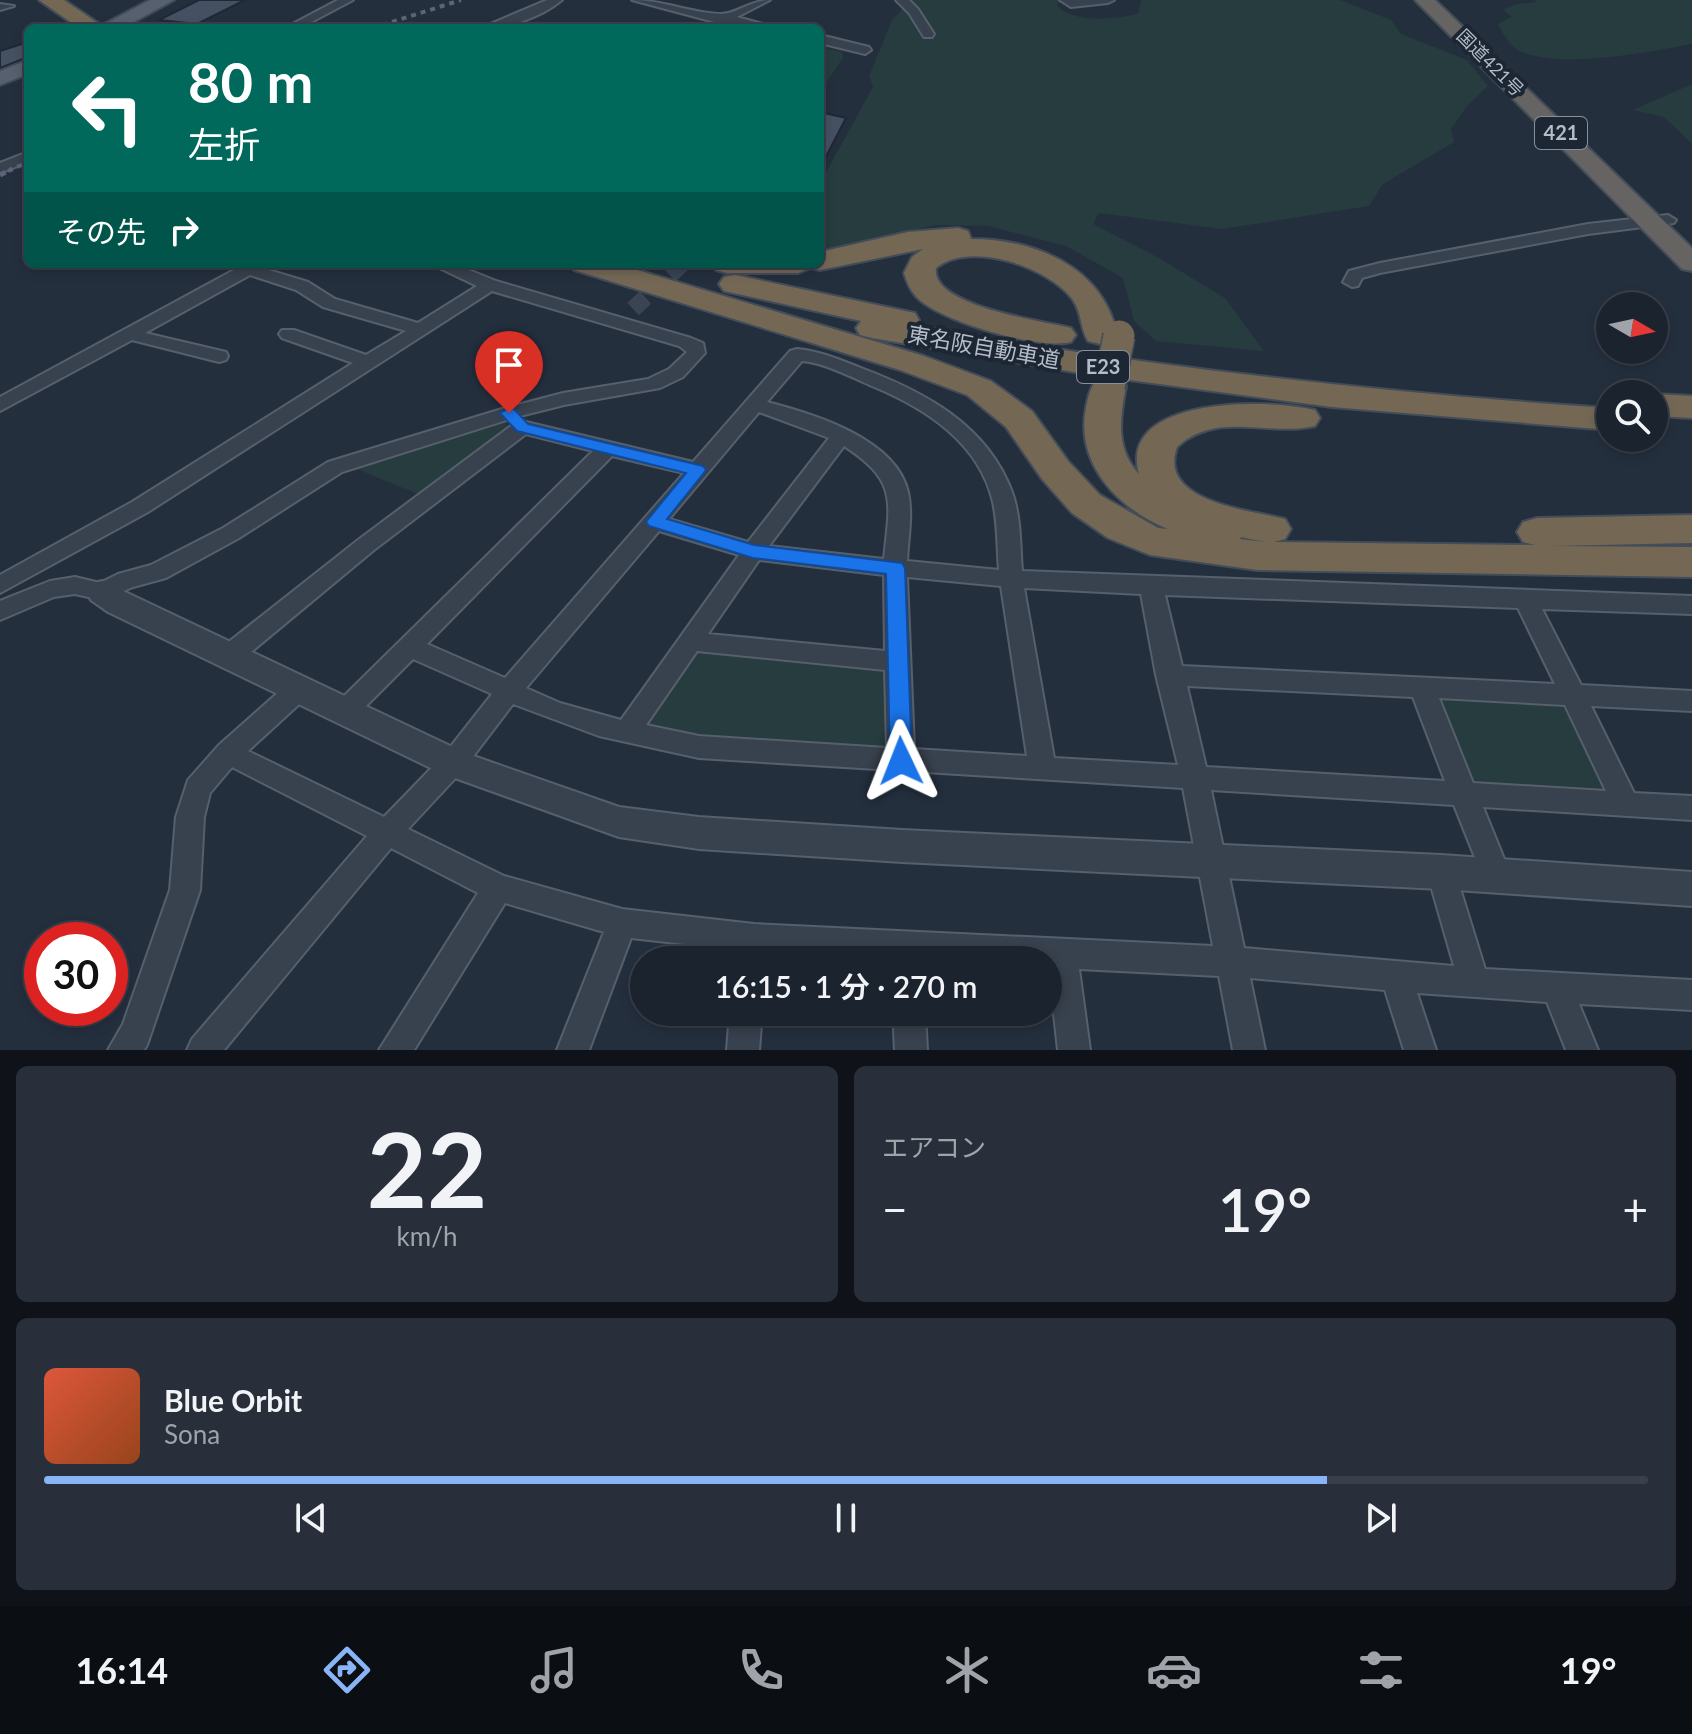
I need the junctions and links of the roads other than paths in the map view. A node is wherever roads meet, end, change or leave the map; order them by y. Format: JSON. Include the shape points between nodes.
{"nodes":[{"id":1,"x":49,"y":0,"type":"edge"},
{"id":2,"x":165,"y":0,"type":"edge"},
{"id":3,"x":347,"y":0,"type":"edge"},
{"id":4,"x":556,"y":0,"type":"edge"},
{"id":5,"x":638,"y":0,"type":"edge"},
{"id":6,"x":764,"y":0,"type":"edge"},
{"id":7,"x":902,"y":0,"type":"edge"},
{"id":8,"x":1066,"y":0,"type":"edge"},
{"id":9,"x":1108,"y":0,"type":"edge"},
{"id":10,"x":10,"y":5,"type":"edge"},
{"id":11,"x":1435,"y":7,"type":"edge"},
{"id":12,"x":726,"y":18,"type":"junction"},
{"id":13,"x":57,"y":24,"type":"edge"},
{"id":14,"x":88,"y":24,"type":"edge"},
{"id":15,"x":115,"y":24,"type":"edge"},
{"id":16,"x":299,"y":24,"type":"edge"},
{"id":17,"x":500,"y":24,"type":"edge"},
{"id":18,"x":713,"y":24,"type":"edge"},
{"id":19,"x":753,"y":24,"type":"edge"},
{"id":20,"x":928,"y":34,"type":"dead end"},
{"id":21,"x":824,"y":40,"type":"edge"},
{"id":22,"x":865,"y":50,"type":"dead end"},
{"id":23,"x":24,"y":68,"type":"edge"},
{"id":24,"x":0,"y":79,"type":"edge"},
{"id":25,"x":24,"y":158,"type":"edge"},
{"id":26,"x":0,"y":169,"type":"edge"},
{"id":27,"x":1658,"y":220,"type":"junction"},
{"id":28,"x":1692,"y":243,"type":"edge"},
{"id":29,"x":824,"y":260,"type":"edge"},
{"id":30,"x":1692,"y":263,"type":"edge"},
{"id":31,"x":250,"y":268,"type":"edge"},
{"id":32,"x":255,"y":268,"type":"edge"},
{"id":33,"x":449,"y":268,"type":"edge"},
{"id":34,"x":598,"y":268,"type":"edge"},
{"id":35,"x":619,"y":268,"type":"edge"},
{"id":36,"x":674,"y":268,"type":"edge"},
{"id":37,"x":1352,"y":282,"type":"dead end"},
{"id":38,"x":490,"y":285,"type":"junction"},
{"id":39,"x":633,"y":309,"type":"tunnel mouth"},
{"id":40,"x":615,"y":322,"type":"junction"},
{"id":41,"x":420,"y":329,"type":"junction"},
{"id":42,"x":129,"y":334,"type":"junction"},
{"id":43,"x":288,"y":334,"type":"dead end"},
{"id":44,"x":1110,"y":335,"type":"junction"},
{"id":45,"x":219,"y":356,"type":"dead end"},
{"id":46,"x":368,"y":362,"type":"junction"},
{"id":47,"x":1596,"y":400,"type":"edge"},
{"id":48,"x":1596,"y":401,"type":"edge"},
{"id":49,"x":0,"y":405,"type":"edge"},
{"id":50,"x":755,"y":405,"type":"junction"},
{"id":51,"x":1668,"y":406,"type":"edge"},
{"id":52,"x":1692,"y":407,"type":"edge"},
{"id":53,"x":1596,"y":418,"type":"edge"},
{"id":54,"x":516,"y":420,"type":"junction"},
{"id":55,"x":1668,"y":421,"type":"edge"},
{"id":56,"x":1692,"y":422,"type":"edge"},
{"id":57,"x":1692,"y":430,"type":"edge"},
{"id":58,"x":1668,"y":431,"type":"edge"},
{"id":59,"x":1596,"y":433,"type":"edge"},
{"id":60,"x":842,"y":435,"type":"junction"},
{"id":61,"x":607,"y":449,"type":"junction"},
{"id":62,"x":697,"y":470,"type":"junction"},
{"id":63,"x":655,"y":522,"type":"junction"},
{"id":64,"x":1692,"y":529,"type":"edge"},
{"id":65,"x":1264,"y":543,"type":"junction"},
{"id":66,"x":1456,"y":544,"type":"junction"},
{"id":67,"x":1692,"y":548,"type":"edge"},
{"id":68,"x":753,"y":551,"type":"junction"},
{"id":69,"x":1692,"y":562,"type":"edge"},
{"id":70,"x":895,"y":568,"type":"junction"},
{"id":71,"x":1692,"y":575,"type":"edge"},
{"id":72,"x":1011,"y":579,"type":"junction"},
{"id":73,"x":1151,"y":584,"type":"junction"},
{"id":74,"x":0,"y":585,"type":"edge"},
{"id":75,"x":102,"y":592,"type":"junction"},
{"id":76,"x":1526,"y":600,"type":"junction"},
{"id":77,"x":1692,"y":605,"type":"edge"},
{"id":78,"x":0,"y":611,"type":"edge"},
{"id":79,"x":689,"y":641,"type":"junction"},
{"id":80,"x":408,"y":646,"type":"junction"},
{"id":81,"x":230,"y":655,"type":"junction"},
{"id":82,"x":897,"y":662,"type":"junction"},
{"id":83,"x":1169,"y":675,"type":"junction"},
{"id":84,"x":299,"y":689,"type":"junction"},
{"id":85,"x":1423,"y":689,"type":"junction"},
{"id":86,"x":509,"y":691,"type":"junction"},
{"id":87,"x":1574,"y":697,"type":"junction"},
{"id":88,"x":1692,"y":701,"type":"edge"},
{"id":89,"x":346,"y":710,"type":"junction"},
{"id":90,"x":627,"y":732,"type":"junction"},
{"id":91,"x":228,"y":753,"type":"junction"},
{"id":92,"x":901,"y":761,"type":"junction"},
{"id":93,"x":453,"y":763,"type":"junction"},
{"id":94,"x":1042,"y":769,"type":"junction"},
{"id":95,"x":1195,"y":779,"type":"junction"},
{"id":96,"x":1466,"y":795,"type":"junction"},
{"id":97,"x":1626,"y":804,"type":"junction"},
{"id":98,"x":1692,"y":808,"type":"edge"},
{"id":99,"x":386,"y":834,"type":"junction"},
{"id":100,"x":1211,"y":860,"type":"junction"},
{"id":101,"x":1441,"y":872,"type":"junction"},
{"id":102,"x":1496,"y":876,"type":"junction"},
{"id":103,"x":498,"y":888,"type":"junction"},
{"id":104,"x":1692,"y":889,"type":"edge"},
{"id":105,"x":622,"y":923,"type":"junction"},
{"id":106,"x":738,"y":946,"type":"edge"},
{"id":107,"x":1062,"y":953,"type":"edge"},
{"id":108,"x":1062,"y":960,"type":"edge"},
{"id":109,"x":1231,"y":962,"type":"junction"},
{"id":110,"x":1396,"y":976,"type":"junction"},
{"id":111,"x":1474,"y":983,"type":"junction"},
{"id":112,"x":1557,"y":988,"type":"junction"},
{"id":113,"x":1692,"y":995,"type":"edge"},
{"id":114,"x":745,"y":1026,"type":"edge"},
{"id":115,"x":910,"y":1026,"type":"edge"},
{"id":116,"x":124,"y":1050,"type":"edge"},
{"id":117,"x":203,"y":1050,"type":"edge"},
{"id":118,"x":395,"y":1050,"type":"edge"},
{"id":119,"x":573,"y":1050,"type":"edge"},
{"id":120,"x":743,"y":1050,"type":"edge"},
{"id":121,"x":911,"y":1050,"type":"edge"},
{"id":122,"x":1074,"y":1050,"type":"edge"},
{"id":123,"x":1249,"y":1050,"type":"edge"},
{"id":124,"x":1420,"y":1050,"type":"edge"},
{"id":125,"x":1582,"y":1050,"type":"edge"}],
"edges":[{"from":1,"to":14,"type":"highway"},
{"from":2,"to":15,"type":"main road"},
{"from":3,"to":16,"type":"street"},
{"from":4,"to":17,"type":"street"},
{"from":5,"to":12,"type":"street"},
{"from":6,"to":12,"type":"street"},
{"from":7,"to":20,"type":"street"},
{"from":8,"to":9,"type":"street"},
{"from":10,"to":13,"type":"highway"},
{"from":11,"to":27,"type":"highway","name":"国道421号","number":"421"},
{"from":12,"to":18,"type":"street"},
{"from":12,"to":19,"type":"street"},
{"from":21,"to":22,"type":"street"},
{"from":23,"to":24,"type":"main road"},
{"from":25,"to":26,"type":"street"},
{"from":27,"to":28,"type":"highway","name":"国道421号","number":"421"},
{"from":27,"to":30,"type":"highway","name":"国道421号","number":"421"},
{"from":27,"to":37,"type":"street","via":[[1373,269],[1355,275]]},
{"from":29,"to":44,"type":"highway","via":[[924,239],[973,238],[1021,246],[1069,264],[1096,284],[1112,304]]},
{"from":31,"to":42,"type":"street"},
{"from":32,"to":41,"type":"street","via":[[329,303]]},
{"from":33,"to":38,"type":"street"},
{"from":34,"to":65,"type":"highway","via":[[901,359],[979,388],[1019,419],[1086,504],[1150,541]]},
{"from":35,"to":53,"type":"highway","name":"東名阪自動車道","number":"E23","via":[[775,307],[1053,360],[1374,401]]},
{"from":36,"to":48,"type":"highway","name":"東名阪自動車道","number":"E23","via":[[876,315],[1159,362],[1385,387]]},
{"from":38,"to":40,"type":"street"},
{"from":38,"to":41,"type":"street"},
{"from":39,"to":40,"type":"street"},
{"from":40,"to":54,"type":"street","via":[[696,347],[696,353],[676,373],[653,384],[563,399]]},
{"from":41,"to":46,"type":"street"},
{"from":42,"to":45,"type":"street"},
{"from":42,"to":49,"type":"street"},
{"from":43,"to":46,"type":"street"},
{"from":44,"to":47,"type":"highway","via":[[1083,289],[1041,263],[992,249],[958,248],[929,257],[919,268],[925,288],[953,306],[1066,337]]},
{"from":44,"to":65,"type":"highway","bridge":true,"via":[[1100,384],[1105,451],[1113,467],[1156,507]]},
{"from":46,"to":74,"type":"street","via":[[140,507]]},
{"from":50,"to":60,"type":"street"},
{"from":50,"to":62,"type":"street"},
{"from":50,"to":72,"type":"street","via":[[797,355],[895,387],[930,406],[958,428],[1002,493]]},
{"from":51,"to":52,"type":"highway"},
{"from":54,"to":61,"type":"street"},
{"from":54,"to":75,"type":"street","via":[[335,467],[231,533],[158,572]]},
{"from":54,"to":81,"type":"street"},
{"from":55,"to":56,"type":"highway"},
{"from":57,"to":58,"type":"highway"},
{"from":59,"to":65,"type":"highway","via":[[1245,416],[1198,421],[1167,434],[1154,461],[1173,494]]},
{"from":60,"to":68,"type":"street"},
{"from":60,"to":70,"type":"street","via":[[878,458],[894,481]]},
{"from":61,"to":62,"type":"street"},
{"from":61,"to":80,"type":"street"},
{"from":62,"to":63,"type":"street"},
{"from":63,"to":68,"type":"street"},
{"from":63,"to":86,"type":"street"},
{"from":64,"to":66,"type":"highway"},
{"from":65,"to":66,"type":"highway"},
{"from":66,"to":67,"type":"highway"},
{"from":66,"to":69,"type":"highway"},
{"from":66,"to":71,"type":"highway"},
{"from":68,"to":70,"type":"street"},
{"from":68,"to":79,"type":"street"},
{"from":70,"to":72,"type":"street"},
{"from":70,"to":82,"type":"street"},
{"from":72,"to":73,"type":"street"},
{"from":72,"to":94,"type":"street"},
{"from":73,"to":76,"type":"street"},
{"from":73,"to":83,"type":"street"},
{"from":75,"to":78,"type":"street","via":[[84,584],[65,584]]},
{"from":75,"to":81,"type":"street"},
{"from":76,"to":77,"type":"street"},
{"from":76,"to":87,"type":"street"},
{"from":79,"to":82,"type":"street"},
{"from":79,"to":90,"type":"street"},
{"from":80,"to":86,"type":"street"},
{"from":80,"to":89,"type":"street"},
{"from":81,"to":84,"type":"street"},
{"from":82,"to":92,"type":"street"},
{"from":83,"to":85,"type":"street"},
{"from":83,"to":95,"type":"street"},
{"from":84,"to":89,"type":"street"},
{"from":84,"to":91,"type":"street"},
{"from":85,"to":87,"type":"street"},
{"from":85,"to":96,"type":"street"},
{"from":86,"to":90,"type":"street","via":[[551,710]]},
{"from":86,"to":93,"type":"street"},
{"from":87,"to":88,"type":"street"},
{"from":87,"to":97,"type":"street"},
{"from":89,"to":93,"type":"street"},
{"from":90,"to":92,"type":"street","via":[[699,747]]},
{"from":91,"to":99,"type":"street"},
{"from":91,"to":116,"type":"street","via":[[198,788],[190,817],[185,890],[136,1034]]},
{"from":92,"to":94,"type":"street"},
{"from":93,"to":99,"type":"street"},
{"from":93,"to":100,"type":"street","via":[[619,822],[699,833]]},
{"from":94,"to":95,"type":"street"},
{"from":95,"to":96,"type":"street"},
{"from":95,"to":100,"type":"street"},
{"from":96,"to":97,"type":"street"},
{"from":96,"to":102,"type":"street"},
{"from":97,"to":98,"type":"street"},
{"from":99,"to":103,"type":"street"},
{"from":99,"to":117,"type":"street"},
{"from":100,"to":101,"type":"street"},
{"from":100,"to":109,"type":"street"},
{"from":101,"to":102,"type":"street"},
{"from":101,"to":111,"type":"street"},
{"from":102,"to":104,"type":"street"},
{"from":103,"to":105,"type":"street"},
{"from":103,"to":118,"type":"street"},
{"from":105,"to":106,"type":"street"},
{"from":105,"to":119,"type":"street"},
{"from":107,"to":109,"type":"street"},
{"from":108,"to":122,"type":"street"},
{"from":109,"to":110,"type":"street"},
{"from":109,"to":123,"type":"street"},
{"from":110,"to":111,"type":"street"},
{"from":110,"to":124,"type":"street"},
{"from":111,"to":112,"type":"street"},
{"from":112,"to":113,"type":"street"},
{"from":112,"to":125,"type":"street"},
{"from":114,"to":120,"type":"street"},
{"from":115,"to":121,"type":"street"}]}
